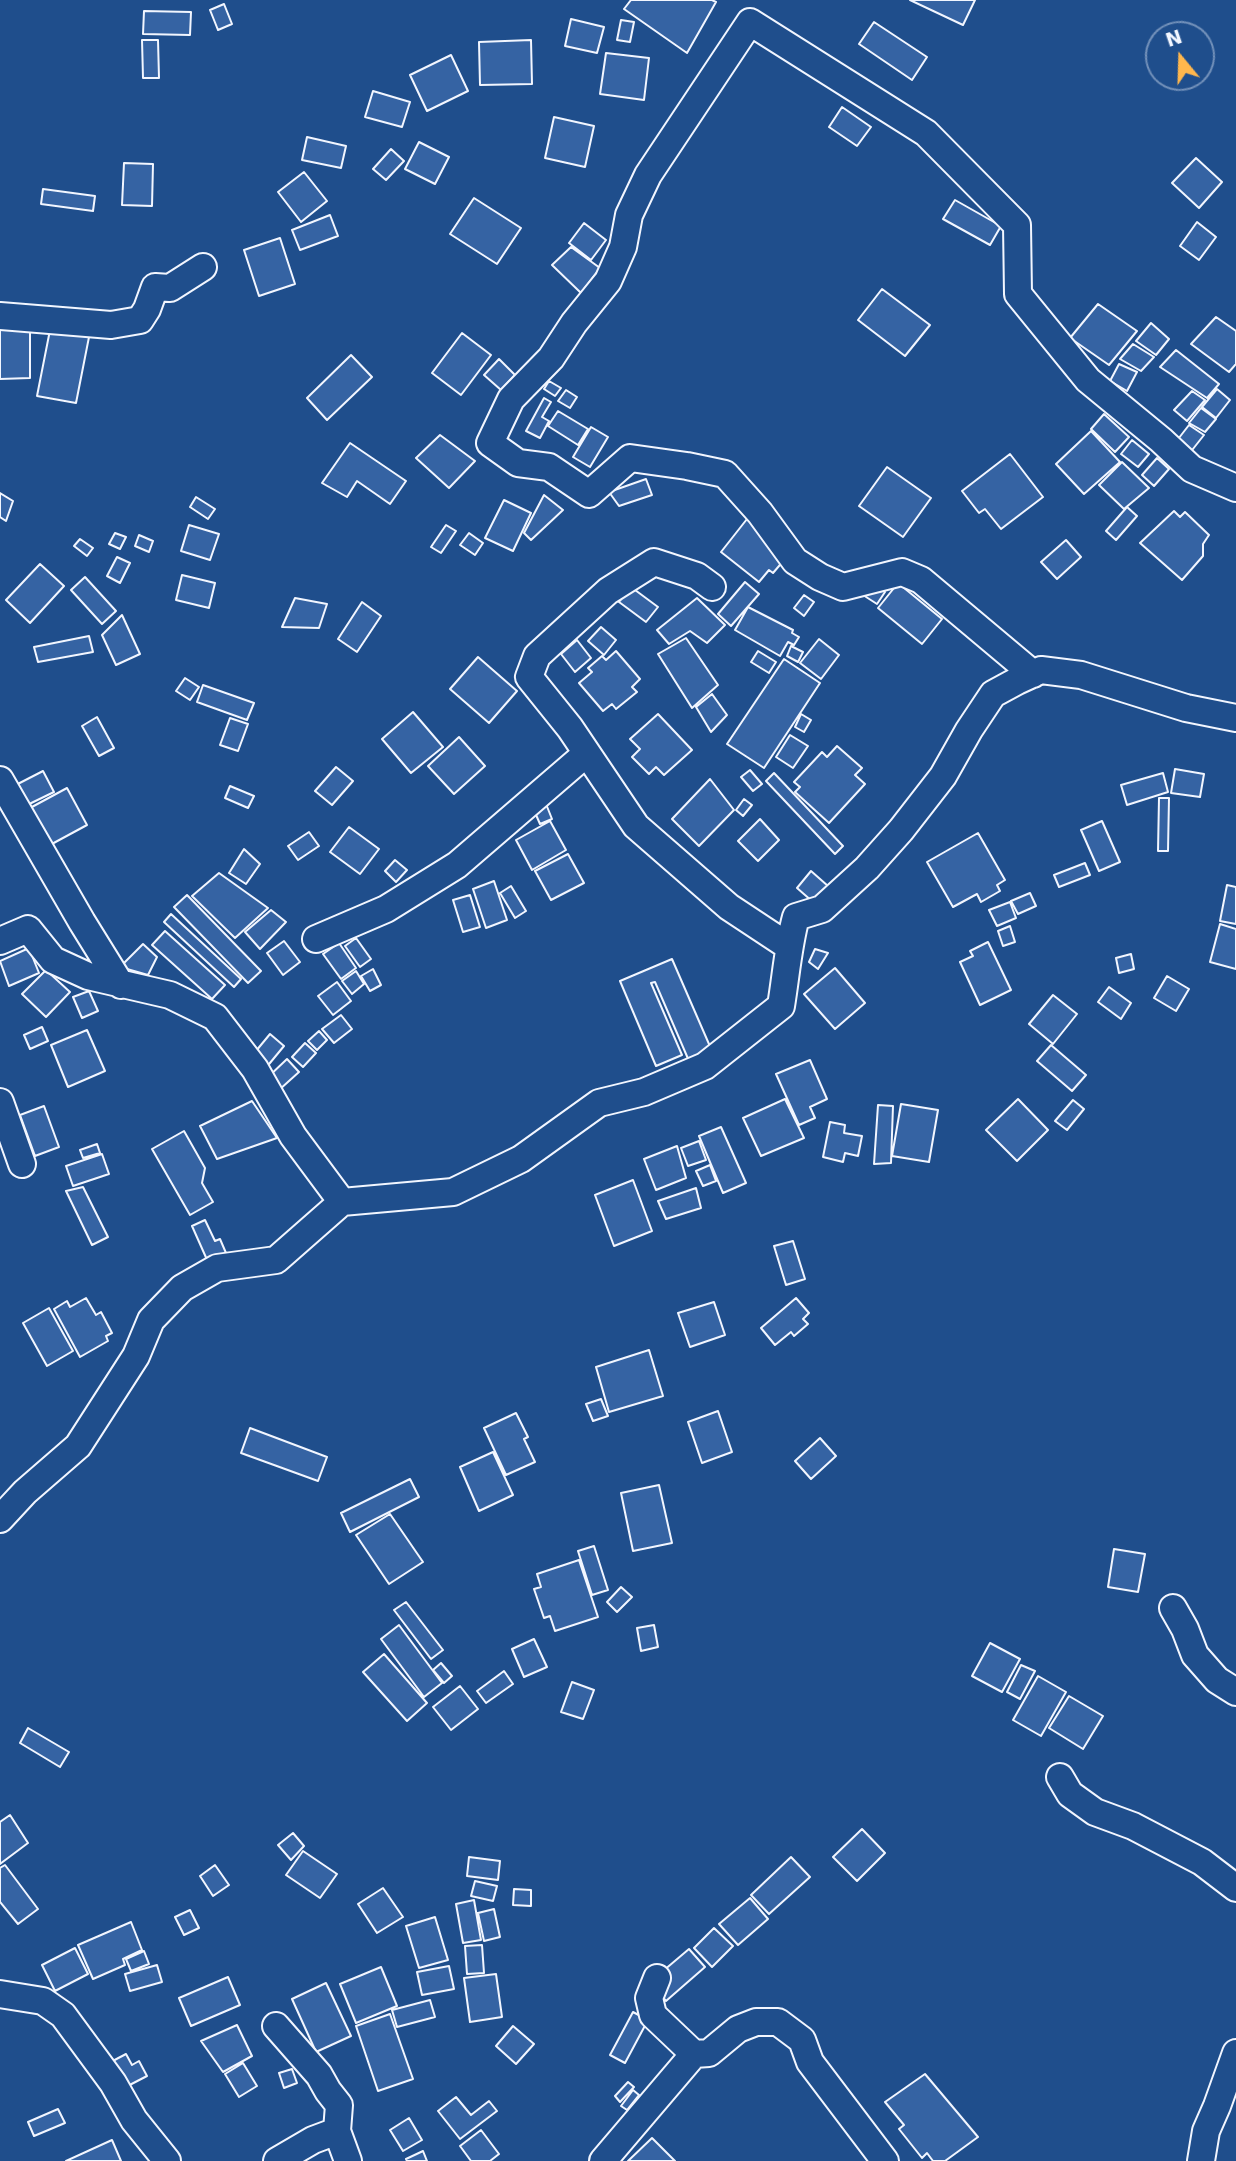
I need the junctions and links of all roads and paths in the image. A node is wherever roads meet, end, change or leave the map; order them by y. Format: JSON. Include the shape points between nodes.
{"nodes":[{"id":1,"x":203,"y":267,"type":"dead end"},
{"id":2,"x":0,"y":316,"type":"edge"},
{"id":3,"x":1236,"y":488,"type":"edge"},
{"id":4,"x":712,"y":587,"type":"dead end"},
{"id":5,"x":1033,"y":674,"type":"junction"},
{"id":6,"x":1236,"y":718,"type":"edge"},
{"id":7,"x":587,"y":752,"type":"junction"},
{"id":8,"x":0,"y":780,"type":"edge"},
{"id":9,"x":316,"y":939,"type":"dead end"},
{"id":10,"x":0,"y":941,"type":"edge"},
{"id":11,"x":788,"y":946,"type":"junction"},
{"id":12,"x":121,"y":985,"type":"junction"},
{"id":13,"x":0,"y":1102,"type":"edge"},
{"id":14,"x":22,"y":1164,"type":"dead end"},
{"id":15,"x":342,"y":1202,"type":"junction"},
{"id":16,"x":0,"y":1519,"type":"edge"},
{"id":17,"x":1172,"y":1608,"type":"dead end"},
{"id":18,"x":1236,"y":1692,"type":"edge"},
{"id":19,"x":1060,"y":1777,"type":"dead end"},
{"id":20,"x":1236,"y":1888,"type":"edge"},
{"id":21,"x":657,"y":1979,"type":"dead end"},
{"id":22,"x":0,"y":1994,"type":"edge"},
{"id":23,"x":276,"y":2026,"type":"dead end"},
{"id":24,"x":1236,"y":2053,"type":"edge"},
{"id":25,"x":694,"y":2054,"type":"junction"},
{"id":26,"x":337,"y":2132,"type":"junction"},
{"id":27,"x":167,"y":2161,"type":"edge"},
{"id":28,"x":277,"y":2161,"type":"edge"},
{"id":29,"x":348,"y":2161,"type":"edge"},
{"id":30,"x":603,"y":2161,"type":"edge"},
{"id":31,"x":885,"y":2161,"type":"edge"},
{"id":32,"x":1201,"y":2161,"type":"edge"}],
"edges":[{"from":1,"to":2,"type":"street","via":[[170,288],[155,287],[140,320],[111,325]]},
{"from":3,"to":5,"type":"street","via":[[1192,469],[1088,380],[1018,295],[1017,225],[926,132],[750,22],[648,175],[629,215],[623,247],[608,281],[551,358],[511,399],[490,443],[518,464],[549,467],[589,494],[630,458],[725,474],[795,561],[844,587],[902,572],[921,580]]},
{"from":4,"to":7,"type":"street","via":[[697,576],[654,562],[608,591],[537,656],[529,677]]},
{"from":5,"to":6,"type":"street","via":[[1041,670],[1080,675],[1186,708]]},
{"from":5,"to":11,"type":"street","via":[[993,694],[943,776],[901,830],[822,909],[796,917]]},
{"from":7,"to":9,"type":"street","via":[[457,865],[386,909]]},
{"from":7,"to":11,"type":"street","via":[[636,826],[729,907]]},
{"from":8,"to":12,"type":"street"},
{"from":10,"to":12,"type":"street","via":[[28,929],[52,960]]},
{"from":11,"to":15,"type":"street","via":[[781,1006],[705,1066],[644,1092],[599,1103],[521,1159],[453,1192]]},
{"from":12,"to":15,"type":"street","via":[[170,995],[215,1017],[255,1069],[293,1136]]},
{"from":13,"to":14,"type":"street"},
{"from":15,"to":16,"type":"street","via":[[276,1260],[217,1268],[182,1289],[152,1320],[136,1356],[78,1446]]},
{"from":17,"to":18,"type":"street","via":[[1195,1655],[1217,1680]]},
{"from":19,"to":20,"type":"street","via":[[1070,1794],[1094,1812],[1133,1826],[1202,1862]]},
{"from":21,"to":25,"type":"street","via":[[649,1998],[653,2015]]},
{"from":22,"to":27,"type":"street","via":[[43,2001],[63,2015]]},
{"from":23,"to":26,"type":"street","via":[[340,2105]]},
{"from":24,"to":32,"type":"street","via":[[1206,2131]]},
{"from":25,"to":30,"type":"street"},
{"from":25,"to":31,"type":"street","via":[[709,2053],[738,2029],[756,2022],[778,2022],[802,2040],[810,2062]]},
{"from":26,"to":28,"type":"street"},
{"from":26,"to":29,"type":"street"}]}
